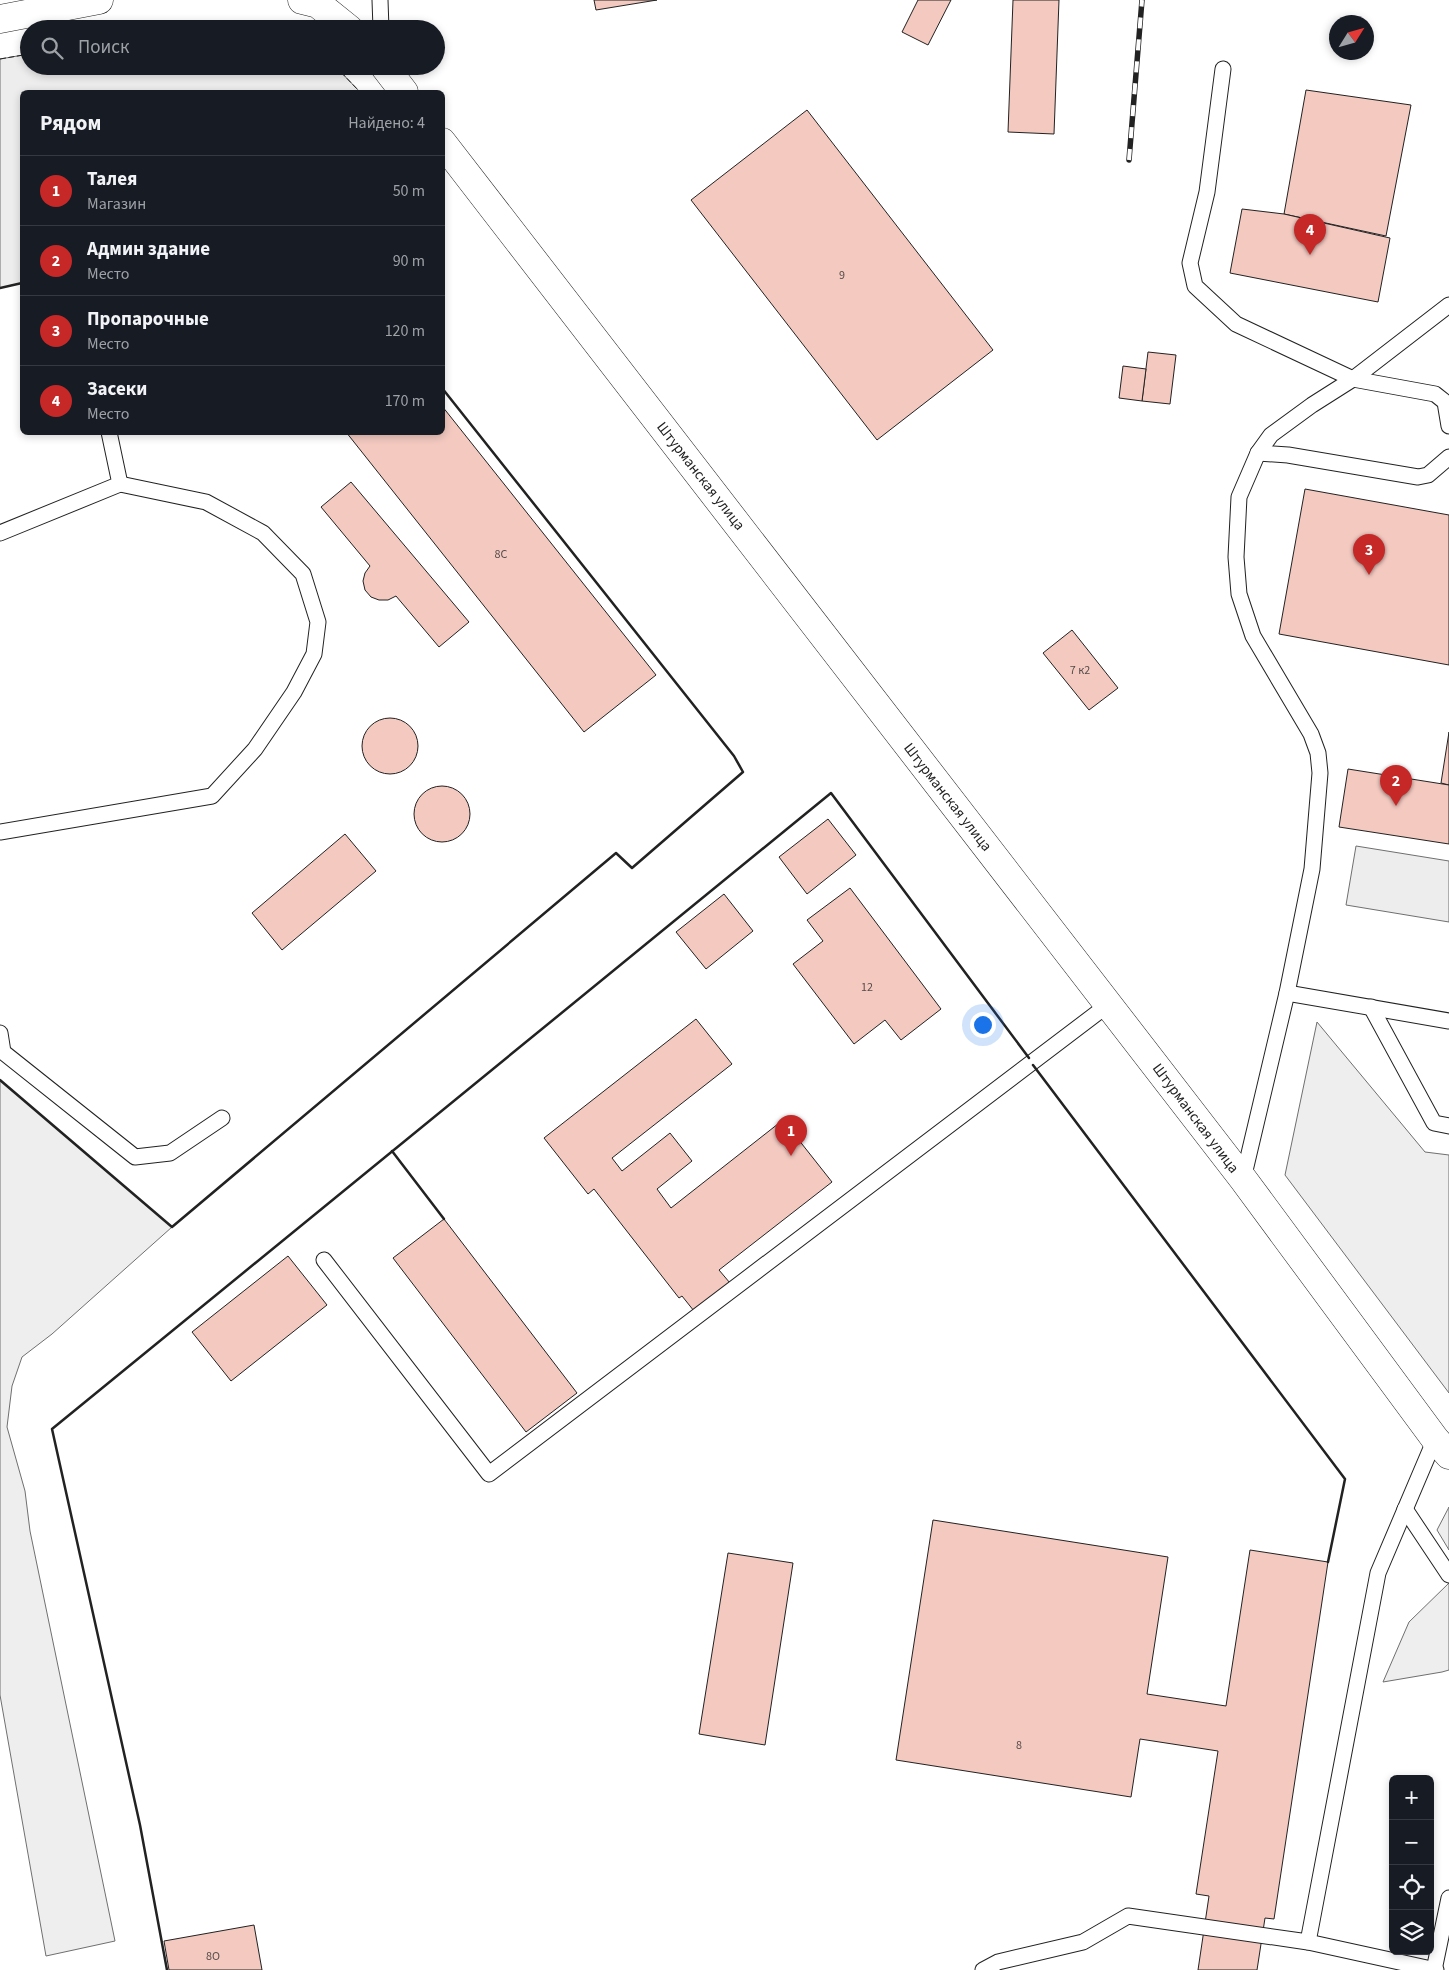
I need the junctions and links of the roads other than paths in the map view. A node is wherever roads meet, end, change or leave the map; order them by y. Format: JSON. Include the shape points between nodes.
{"nodes":[{"id":1,"x":99,"y":0,"type":"edge"},
{"id":2,"x":302,"y":0,"type":"edge"},
{"id":3,"x":380,"y":0,"type":"edge"},
{"id":4,"x":2,"y":12,"type":"edge"},
{"id":5,"x":338,"y":20,"type":"edge"},
{"id":6,"x":381,"y":20,"type":"edge"},
{"id":7,"x":1223,"y":70,"type":"dead end"},
{"id":8,"x":391,"y":75,"type":"edge"},
{"id":9,"x":402,"y":90,"type":"edge"},
{"id":10,"x":445,"y":146,"type":"edge"},
{"id":11,"x":1449,"y":305,"type":"edge"},
{"id":12,"x":1353,"y":379,"type":"junction"},
{"id":13,"x":1449,"y":426,"type":"edge"},
{"id":14,"x":110,"y":435,"type":"edge"},
{"id":15,"x":1258,"y":453,"type":"junction"},
{"id":16,"x":1449,"y":457,"type":"edge"},
{"id":17,"x":120,"y":484,"type":"junction"},
{"id":18,"x":0,"y":533,"type":"edge"},
{"id":19,"x":0,"y":832,"type":"edge"},
{"id":20,"x":1287,"y":993,"type":"junction"},
{"id":21,"x":1109,"y":1004,"type":"junction"},
{"id":22,"x":1371,"y":1008,"type":"junction"},
{"id":23,"x":1449,"y":1021,"type":"edge"},
{"id":24,"x":0,"y":1033,"type":"edge"},
{"id":25,"x":222,"y":1118,"type":"dead end"},
{"id":26,"x":1449,"y":1126,"type":"edge"},
{"id":27,"x":1242,"y":1179,"type":"junction"},
{"id":28,"x":324,"y":1260,"type":"dead end"},
{"id":29,"x":1442,"y":1447,"type":"edge"},
{"id":30,"x":1405,"y":1508,"type":"junction"},
{"id":31,"x":1449,"y":1574,"type":"edge"},
{"id":32,"x":1449,"y":1898,"type":"edge"},
{"id":33,"x":1308,"y":1942,"type":"junction"},
{"id":34,"x":983,"y":1970,"type":"edge"},
{"id":35,"x":1435,"y":1970,"type":"edge"}],
"edges":[{"from":1,"to":4,"type":"street"},
{"from":2,"to":5,"type":"street","via":[[318,4]]},
{"from":3,"to":6,"type":"lane"},
{"from":7,"to":12,"type":"lane","via":[[1207,192],[1190,263],[1195,286],[1236,324]]},
{"from":8,"to":9,"type":"street"},
{"from":10,"to":21,"type":"street","name":"Штурманская улица"},
{"from":11,"to":12,"type":"lane"},
{"from":12,"to":13,"type":"lane","via":[[1435,394],[1445,402]]},
{"from":12,"to":15,"type":"lane","via":[[1271,435]]},
{"from":14,"to":17,"type":"lane"},
{"from":15,"to":16,"type":"lane","via":[[1418,477],[1428,475]]},
{"from":15,"to":20,"type":"lane","via":[[1239,497],[1236,557],[1239,594],[1252,636],[1311,734],[1318,753],[1320,773],[1312,869]]},
{"from":17,"to":18,"type":"lane"},
{"from":17,"to":19,"type":"lane","via":[[206,502],[262,533],[303,574],[318,622],[314,654],[294,692],[256,749],[212,796]]},
{"from":20,"to":22,"type":"lane"},
{"from":20,"to":27,"type":"lane"},
{"from":21,"to":27,"type":"street","name":"Штурманская улица"},
{"from":21,"to":28,"type":"lane","via":[[489,1474]]},
{"from":22,"to":23,"type":"lane"},
{"from":22,"to":26,"type":"lane","via":[[1434,1123]]},
{"from":24,"to":25,"type":"lane","via":[[4,1052],[134,1157],[170,1153]]},
{"from":27,"to":29,"type":"street","name":"Штурманская улица"},
{"from":29,"to":30,"type":"lane"},
{"from":30,"to":31,"type":"lane"},
{"from":30,"to":33,"type":"lane","via":[[1378,1573]]},
{"from":32,"to":35,"type":"lane"},
{"from":33,"to":34,"type":"lane","via":[[1128,1916],[1083,1942],[998,1962]]},
{"from":33,"to":35,"type":"lane"}]}
